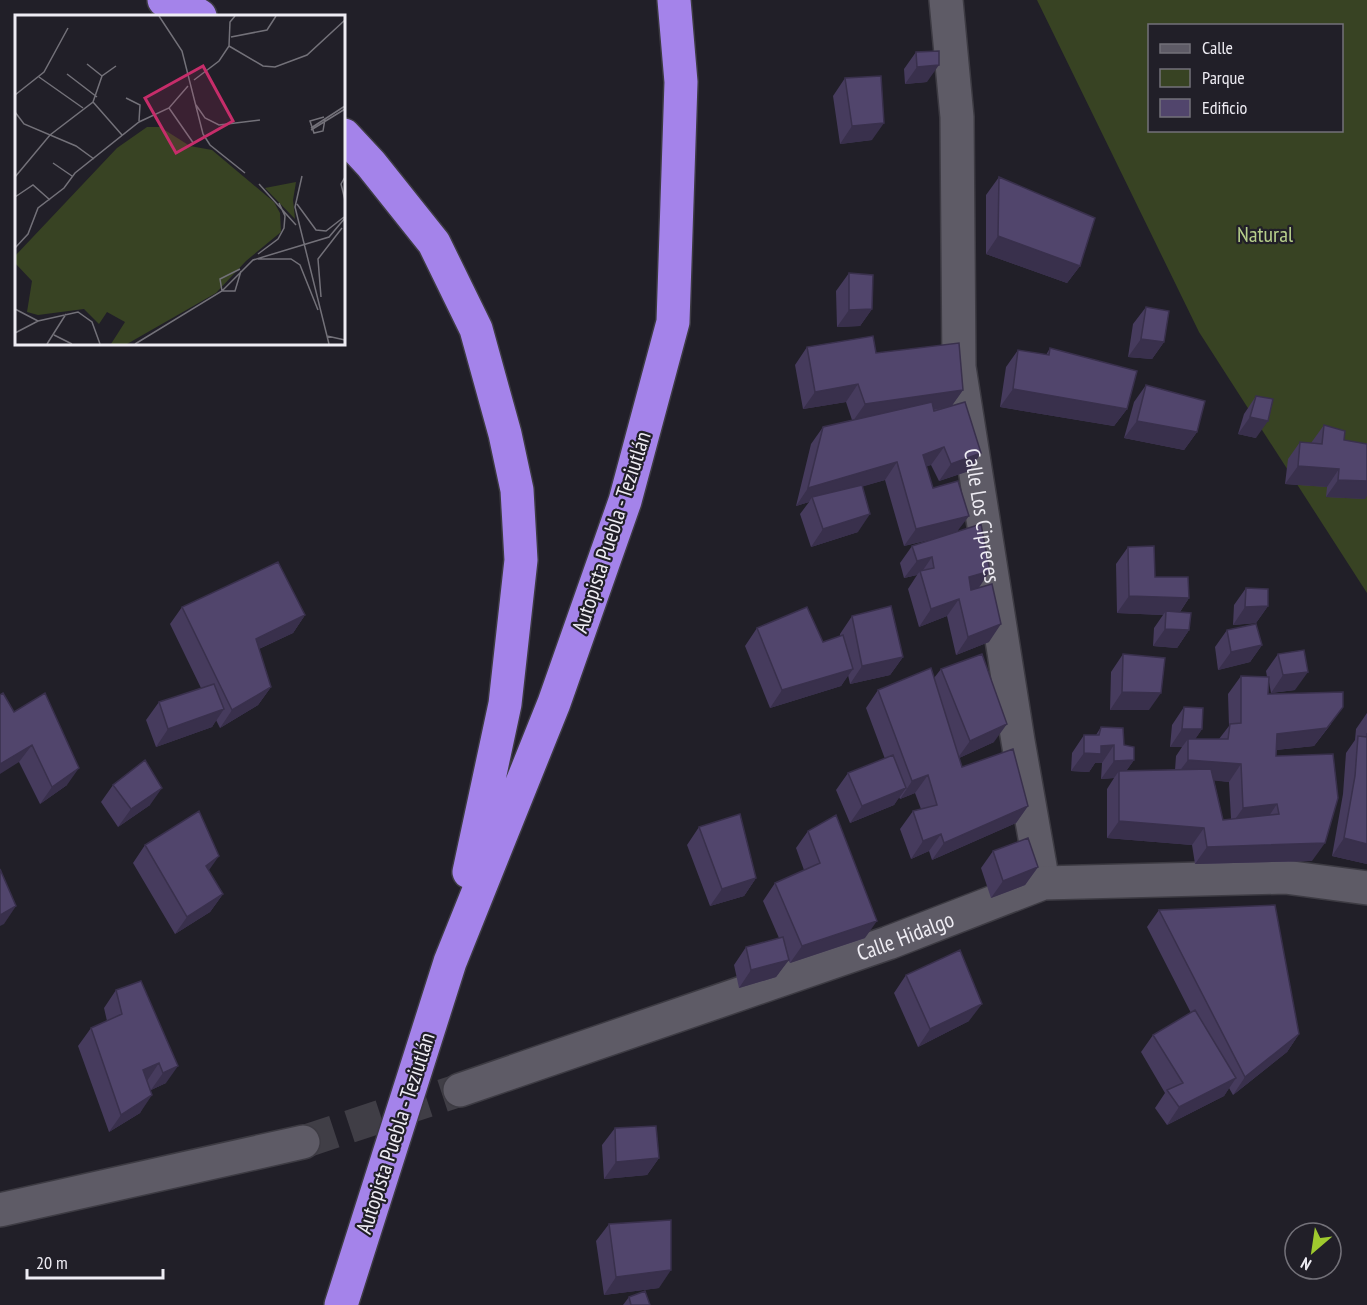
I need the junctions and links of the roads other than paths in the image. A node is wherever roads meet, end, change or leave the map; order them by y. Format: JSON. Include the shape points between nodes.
{"nodes":[{"id":1,"x":164,"y":0,"type":"edge"},
{"id":2,"x":674,"y":0,"type":"edge"},
{"id":3,"x":946,"y":0,"type":"edge"},
{"id":4,"x":198,"y":15,"type":"edge"},
{"id":5,"x":345,"y":136,"type":"edge"},
{"id":6,"x":1043,"y":883,"type":"junction"},
{"id":7,"x":1367,"y":888,"type":"edge"},
{"id":8,"x":450,"y":962,"type":"junction"},
{"id":9,"x":459,"y":1090,"type":"tunnel mouth"},
{"id":10,"x":303,"y":1142,"type":"tunnel mouth"},
{"id":11,"x":0,"y":1210,"type":"edge"},
{"id":12,"x":341,"y":1305,"type":"edge"}],
"edges":[{"from":1,"to":4,"type":"highway"},
{"from":2,"to":8,"type":"highway","name":"Autopista Puebla - Teziutlán","via":[[681,82],[673,321],[625,501],[593,594],[554,703]]},
{"from":3,"to":6,"type":"street","name":"Calle Los Cipreces","via":[[957,117],[959,367]]},
{"from":5,"to":8,"type":"highway","name":"Autopista Puebla - Teziutlán","via":[[434,243],[476,329],[517,490],[521,560],[505,704]]},
{"from":6,"to":7,"type":"street","name":"Calle Hidalgo","via":[[1285,877]]},
{"from":6,"to":9,"type":"street","name":"Calle Hidalgo","via":[[888,943]]},
{"from":8,"to":12,"type":"highway","name":"Autopista Puebla - Teziutlán"},
{"from":10,"to":11,"type":"street"}]}
